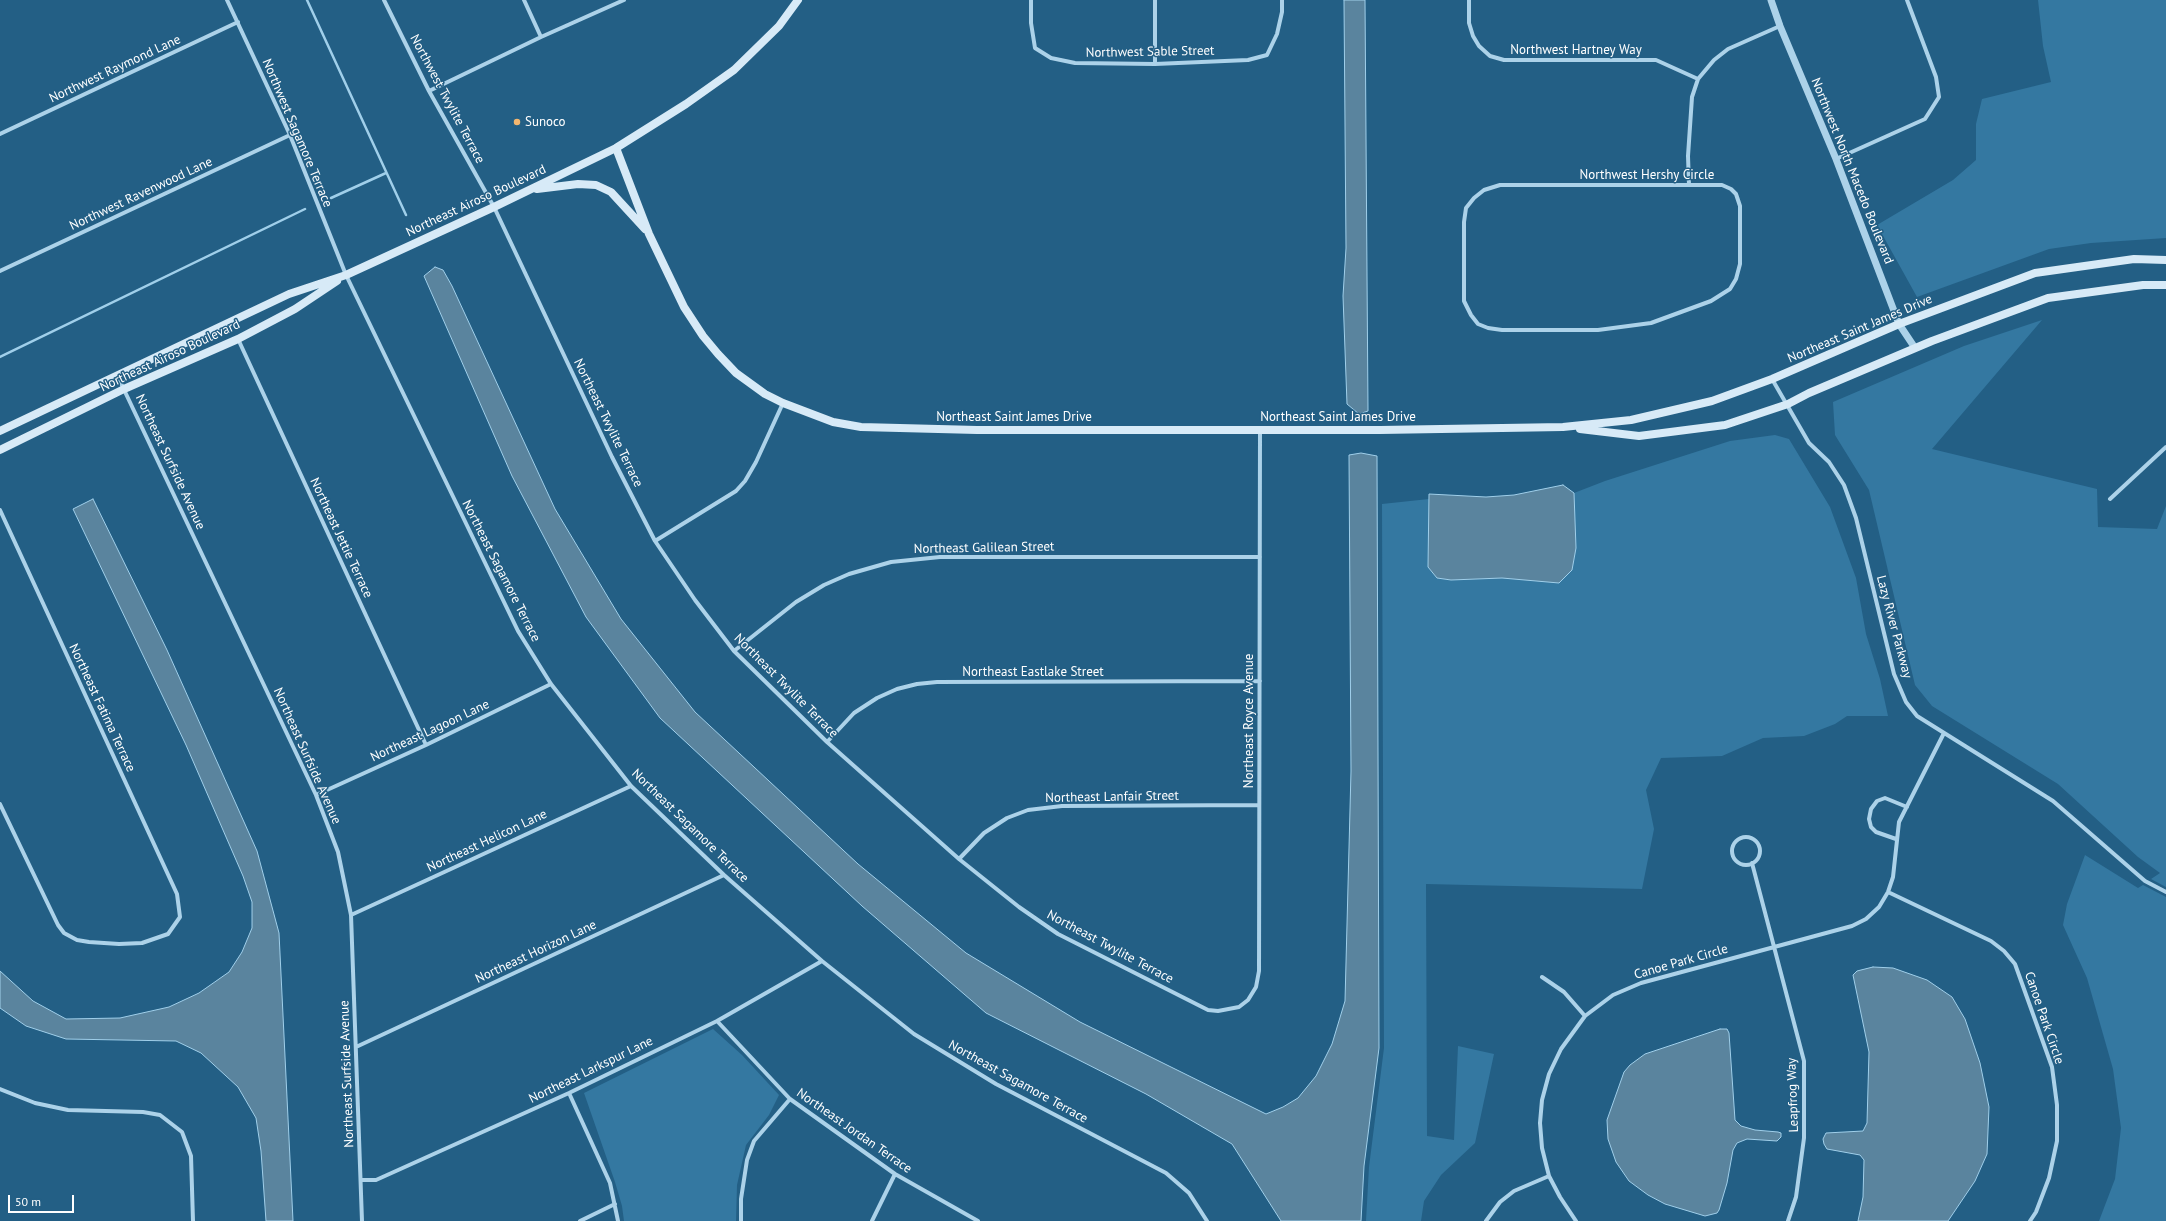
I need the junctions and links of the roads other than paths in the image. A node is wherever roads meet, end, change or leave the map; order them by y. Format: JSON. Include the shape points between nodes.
{"nodes":[{"id":1,"x":227,"y":0,"type":"edge"},
{"id":2,"x":384,"y":0,"type":"edge"},
{"id":3,"x":524,"y":0,"type":"edge"},
{"id":4,"x":624,"y":0,"type":"edge"},
{"id":5,"x":798,"y":0,"type":"edge"},
{"id":6,"x":1031,"y":0,"type":"edge"},
{"id":7,"x":1155,"y":0,"type":"edge"},
{"id":8,"x":1282,"y":0,"type":"edge"},
{"id":9,"x":1469,"y":0,"type":"edge"},
{"id":10,"x":1771,"y":0,"type":"edge"},
{"id":11,"x":1906,"y":0,"type":"edge"},
{"id":12,"x":238,"y":22,"type":"junction"},
{"id":13,"x":1780,"y":26,"type":"junction"},
{"id":14,"x":541,"y":37,"type":"junction"},
{"id":15,"x":1155,"y":64,"type":"junction"},
{"id":16,"x":1698,"y":79,"type":"junction"},
{"id":17,"x":429,"y":91,"type":"junction"},
{"id":18,"x":0,"y":134,"type":"edge"},
{"id":19,"x":290,"y":135,"type":"junction"},
{"id":20,"x":616,"y":148,"type":"junction"},
{"id":21,"x":1836,"y":159,"type":"junction"},
{"id":22,"x":1689,"y":185,"type":"junction"},
{"id":23,"x":530,"y":189,"type":"junction"},
{"id":24,"x":494,"y":207,"type":"junction"},
{"id":25,"x":649,"y":234,"type":"junction"},
{"id":26,"x":2166,"y":260,"type":"edge"},
{"id":27,"x":0,"y":272,"type":"edge"},
{"id":28,"x":346,"y":275,"type":"junction"},
{"id":29,"x":2166,"y":285,"type":"edge"},
{"id":30,"x":1899,"y":324,"type":"junction"},
{"id":31,"x":238,"y":339,"type":"junction"},
{"id":32,"x":1915,"y":348,"type":"junction"},
{"id":33,"x":118,"y":376,"type":"junction"},
{"id":34,"x":1772,"y":379,"type":"junction"},
{"id":35,"x":124,"y":389,"type":"junction"},
{"id":36,"x":783,"y":403,"type":"junction"},
{"id":37,"x":1788,"y":404,"type":"junction"},
{"id":38,"x":1563,"y":427,"type":"junction"},
{"id":39,"x":1260,"y":429,"type":"junction"},
{"id":40,"x":0,"y":431,"type":"edge"},
{"id":41,"x":2166,"y":447,"type":"edge"},
{"id":42,"x":0,"y":450,"type":"edge"},
{"id":43,"x":2110,"y":499,"type":"dead end"},
{"id":44,"x":0,"y":510,"type":"edge"},
{"id":45,"x":655,"y":540,"type":"junction"},
{"id":46,"x":1260,"y":557,"type":"junction"},
{"id":47,"x":734,"y":651,"type":"junction"},
{"id":48,"x":1260,"y":681,"type":"junction"},
{"id":49,"x":551,"y":684,"type":"junction"},
{"id":50,"x":1944,"y":734,"type":"junction"},
{"id":51,"x":827,"y":742,"type":"junction"},
{"id":52,"x":426,"y":745,"type":"junction"},
{"id":53,"x":631,"y":786,"type":"junction"},
{"id":54,"x":316,"y":795,"type":"junction"},
{"id":55,"x":0,"y":804,"type":"edge"},
{"id":56,"x":1259,"y":805,"type":"junction"},
{"id":57,"x":1907,"y":807,"type":"junction"},
{"id":58,"x":1896,"y":839,"type":"junction"},
{"id":59,"x":959,"y":859,"type":"junction"},
{"id":60,"x":1752,"y":863,"type":"junction"},
{"id":61,"x":724,"y":875,"type":"junction"},
{"id":62,"x":1888,"y":892,"type":"junction"},
{"id":63,"x":2166,"y":892,"type":"edge"},
{"id":64,"x":351,"y":915,"type":"junction"},
{"id":65,"x":1776,"y":946,"type":"junction"},
{"id":66,"x":822,"y":961,"type":"junction"},
{"id":67,"x":1542,"y":977,"type":"dead end"},
{"id":68,"x":1239,"y":1007,"type":"joint"},
{"id":69,"x":1585,"y":1016,"type":"junction"},
{"id":70,"x":717,"y":1021,"type":"junction"},
{"id":71,"x":356,"y":1047,"type":"junction"},
{"id":72,"x":0,"y":1089,"type":"edge"},
{"id":73,"x":569,"y":1093,"type":"junction"},
{"id":74,"x":790,"y":1099,"type":"junction"},
{"id":75,"x":895,"y":1174,"type":"junction"},
{"id":76,"x":1549,"y":1176,"type":"junction"},
{"id":77,"x":361,"y":1180,"type":"junction"},
{"id":78,"x":615,"y":1204,"type":"junction"},
{"id":79,"x":193,"y":1221,"type":"edge"},
{"id":80,"x":362,"y":1221,"type":"edge"},
{"id":81,"x":580,"y":1221,"type":"edge"},
{"id":82,"x":618,"y":1221,"type":"edge"},
{"id":83,"x":741,"y":1221,"type":"edge"},
{"id":84,"x":872,"y":1221,"type":"edge"},
{"id":85,"x":978,"y":1221,"type":"edge"},
{"id":86,"x":1207,"y":1221,"type":"edge"},
{"id":87,"x":1486,"y":1221,"type":"edge"},
{"id":88,"x":1576,"y":1221,"type":"edge"},
{"id":89,"x":1788,"y":1221,"type":"edge"},
{"id":90,"x":2030,"y":1221,"type":"edge"}],
"edges":[{"from":1,"to":12,"type":"street","name":"Northwest Sagamore Terrace"},
{"from":2,"to":17,"type":"street","name":"Northwest Twylite Terrace"},
{"from":3,"to":14,"type":"street"},
{"from":4,"to":14,"type":"street"},
{"from":5,"to":20,"type":"main road","name":"Northeast Airoso Boulevard","via":[[779,26],[734,70]]},
{"from":6,"to":15,"type":"street","name":"Northwest Sable Street","via":[[1035,48],[1052,58],[1075,63]]},
{"from":7,"to":15,"type":"street"},
{"from":8,"to":15,"type":"street","name":"Northwest Sable Street","via":[[1277,34],[1267,55],[1248,60]]},
{"from":9,"to":16,"type":"street","name":"Northwest Hartney Way","via":[[1469,23],[1473,36],[1478,46],[1490,56],[1504,60],[1656,60]]},
{"from":10,"to":13,"type":"street","name":"Northwest North Macedo Boulevard"},
{"from":11,"to":21,"type":"street","via":[[1936,77],[1939,98],[1925,119]]},
{"from":12,"to":18,"type":"street","name":"Northwest Raymond Lane"},
{"from":12,"to":19,"type":"street","name":"Northwest Sagamore Terrace"},
{"from":13,"to":16,"type":"street","via":[[1728,49],[1714,60]]},
{"from":13,"to":21,"type":"street","name":"Northwest North Macedo Boulevard"},
{"from":14,"to":17,"type":"street"},
{"from":16,"to":22,"type":"street","via":[[1692,97]]},
{"from":17,"to":24,"type":"street","name":"Northwest Twylite Terrace"},
{"from":19,"to":27,"type":"street","name":"Northwest Ravenwood Lane"},
{"from":19,"to":28,"type":"street","name":"Northwest Sagamore Terrace"},
{"from":20,"to":23,"type":"main road","name":"Northeast Airoso Boulevard"},
{"from":20,"to":25,"type":"main road","name":"Northeast Saint James Drive"},
{"from":21,"to":30,"type":"street","name":"Northwest North Macedo Boulevard"},
{"from":22,"to":22,"type":"street","name":"Northwest Hershy Circle","via":[[1722,184],[1736,194],[1740,206],[1740,264],[1736,279],[1730,289],[1712,301],[1651,322],[1598,330],[1502,330],[1478,324],[1471,315],[1464,301],[1464,222],[1466,208],[1484,190],[1500,185]]},
{"from":23,"to":24,"type":"main road","name":"Northeast Airoso Boulevard"},
{"from":23,"to":25,"type":"main road","via":[[578,184],[596,185],[611,192]]},
{"from":24,"to":28,"type":"main road","name":"Northeast Airoso Boulevard"},
{"from":24,"to":45,"type":"street","name":"Northeast Twylite Terrace","via":[[612,457]]},
{"from":25,"to":36,"type":"main road","name":"Northeast Saint James Drive","via":[[684,307],[703,336],[736,373],[765,394]]},
{"from":26,"to":30,"type":"main road","name":"Northeast Saint James Drive","via":[[2134,259],[2035,273]]},
{"from":28,"to":31,"type":"main road","name":"Northeast Airoso Boulevard","via":[[295,309]]},
{"from":28,"to":33,"type":"main road","name":"Northeast Airoso Boulevard","via":[[289,294]]},
{"from":28,"to":49,"type":"street","name":"Northeast Sagamore Terrace","via":[[518,631]]},
{"from":29,"to":32,"type":"main road","name":"Northeast Saint James Drive","via":[[2143,285],[2048,298]]},
{"from":30,"to":32,"type":"street","name":"Northwest North Macedo Boulevard"},
{"from":30,"to":34,"type":"main road","name":"Northeast Saint James Drive"},
{"from":31,"to":35,"type":"main road","name":"Northeast Airoso Boulevard"},
{"from":31,"to":52,"type":"street","name":"Northeast Jettie Terrace"},
{"from":32,"to":37,"type":"main road","name":"Northeast Saint James Drive"},
{"from":33,"to":35,"type":"street","name":"Northeast Surfside Avenue"},
{"from":33,"to":40,"type":"main road","name":"Northeast Airoso Boulevard"},
{"from":34,"to":37,"type":"street","name":"Lazy River Parkway"},
{"from":34,"to":38,"type":"main road","name":"Northeast Saint James Drive","via":[[1712,401],[1664,414]]},
{"from":35,"to":42,"type":"main road","name":"Northeast Airoso Boulevard"},
{"from":35,"to":54,"type":"street","name":"Northeast Surfside Avenue"},
{"from":36,"to":39,"type":"main road","name":"Northeast Saint James Drive","via":[[833,422],[861,427],[977,430]]},
{"from":36,"to":45,"type":"street","via":[[756,462],[736,491]]},
{"from":37,"to":38,"type":"main road","name":"Northeast Saint James Drive","via":[[1725,425],[1680,432],[1639,436]]},
{"from":37,"to":50,"type":"street","name":"Lazy River Parkway","via":[[1809,443],[1829,462],[1844,485],[1856,518],[1894,674],[1906,702],[1917,716]]},
{"from":38,"to":39,"type":"main road","name":"Northeast Saint James Drive"},
{"from":39,"to":46,"type":"street","name":"Northeast Royce Avenue"},
{"from":41,"to":43,"type":"street"},
{"from":44,"to":55,"type":"street","name":"Northeast Fatima Terrace","via":[[178,894],[180,916],[168,934],[142,942],[89,942],[77,940],[64,933]]},
{"from":45,"to":47,"type":"street","name":"Northeast Twylite Terrace","via":[[695,600]]},
{"from":46,"to":47,"type":"street","name":"Northeast Galilean Street","via":[[940,558],[891,562],[849,574],[824,585],[796,602]]},
{"from":46,"to":48,"type":"street","name":"Northeast Royce Avenue"},
{"from":47,"to":51,"type":"street","name":"Northeast Twylite Terrace"},
{"from":48,"to":51,"type":"street","name":"Northeast Eastlake Street","via":[[917,684],[876,698],[854,713]]},
{"from":48,"to":56,"type":"street","name":"Northeast Royce Avenue"},
{"from":49,"to":52,"type":"street","name":"Northeast Lagoon Lane"},
{"from":49,"to":53,"type":"street","name":"Northeast Sagamore Terrace"},
{"from":50,"to":57,"type":"street","name":"Canoe Park Circle"},
{"from":50,"to":63,"type":"street","name":"Lazy River Parkway","via":[[2053,801],[2145,881]]},
{"from":51,"to":59,"type":"street","name":"Northeast Twylite Terrace"},
{"from":52,"to":54,"type":"street","name":"Northeast Lagoon Lane"},
{"from":53,"to":61,"type":"street","name":"Northeast Sagamore Terrace"},
{"from":53,"to":64,"type":"street","name":"Northeast Helicon Lane"},
{"from":54,"to":64,"type":"street","name":"Northeast Surfside Avenue","via":[[338,852]]},
{"from":56,"to":59,"type":"street","name":"Northeast Lanfair Street","via":[[1062,806],[1028,810],[1007,818],[984,833]]},
{"from":56,"to":68,"type":"street","name":"Northeast Royce Avenue","via":[[1259,971],[1256,987],[1248,1000]]},
{"from":57,"to":58,"type":"street","name":"Canoe Park Circle","via":[[1899,822]]},
{"from":57,"to":58,"type":"street","via":[[1885,798],[1876,801],[1871,809],[1871,827],[1876,832]]},
{"from":58,"to":62,"type":"street","name":"Canoe Park Circle","via":[[1893,877]]},
{"from":59,"to":68,"type":"street","name":"Northeast Twylite Terrace","via":[[1019,907],[1058,934],[1208,1010]]},
{"from":60,"to":60,"type":"street","via":[[1740,863],[1734,857],[1734,844],[1740,838],[1749,838],[1757,843],[1759,852]]},
{"from":60,"to":65,"type":"street","name":"Leapfrog Way"},
{"from":61,"to":66,"type":"street","name":"Northeast Sagamore Terrace"},
{"from":61,"to":71,"type":"street","name":"Northeast Horizon Lane"},
{"from":62,"to":65,"type":"street","name":"Canoe Park Circle","via":[[1879,907],[1866,919],[1852,926]]},
{"from":62,"to":90,"type":"street","name":"Canoe Park Circle","via":[[1991,941],[2015,964],[2052,1067],[2057,1105],[2056,1141],[2049,1178]]},
{"from":64,"to":71,"type":"street","name":"Northeast Surfside Avenue"},
{"from":65,"to":69,"type":"street","name":"Canoe Park Circle","via":[[1640,983],[1613,995]]},
{"from":65,"to":89,"type":"street","name":"Leapfrog Way","via":[[1804,1061],[1804,1138],[1796,1198]]},
{"from":66,"to":70,"type":"street","name":"Northeast Larkspur Lane"},
{"from":66,"to":86,"type":"street","name":"Northeast Sagamore Terrace","via":[[914,1034],[996,1084],[1166,1173],[1189,1193]]},
{"from":67,"to":69,"type":"street","via":[[1564,992]]},
{"from":69,"to":76,"type":"street","name":"Canoe Park Circle","via":[[1561,1049],[1549,1074],[1542,1100],[1542,1148]]},
{"from":70,"to":73,"type":"street","name":"Northeast Larkspur Lane"},
{"from":70,"to":74,"type":"street","name":"Northeast Jordan Terrace"},
{"from":71,"to":77,"type":"street","name":"Northeast Surfside Avenue"},
{"from":72,"to":79,"type":"street","via":[[35,1103],[68,1110],[143,1112],[160,1115],[182,1132],[191,1156]]},
{"from":73,"to":77,"type":"street","name":"Northeast Larkspur Lane","via":[[376,1180]]},
{"from":73,"to":78,"type":"street","via":[[610,1183]]},
{"from":74,"to":75,"type":"street","name":"Northeast Jordan Terrace"},
{"from":74,"to":83,"type":"street","via":[[754,1140],[747,1160],[741,1199]]},
{"from":75,"to":84,"type":"street"},
{"from":75,"to":85,"type":"street","name":"Northeast Jordan Terrace"},
{"from":76,"to":87,"type":"street","via":[[1514,1191],[1500,1202]]},
{"from":76,"to":88,"type":"street","name":"Canoe Park Circle"},
{"from":77,"to":80,"type":"street","name":"Northeast Surfside Avenue"},
{"from":78,"to":81,"type":"street"},
{"from":78,"to":82,"type":"street"}]}
